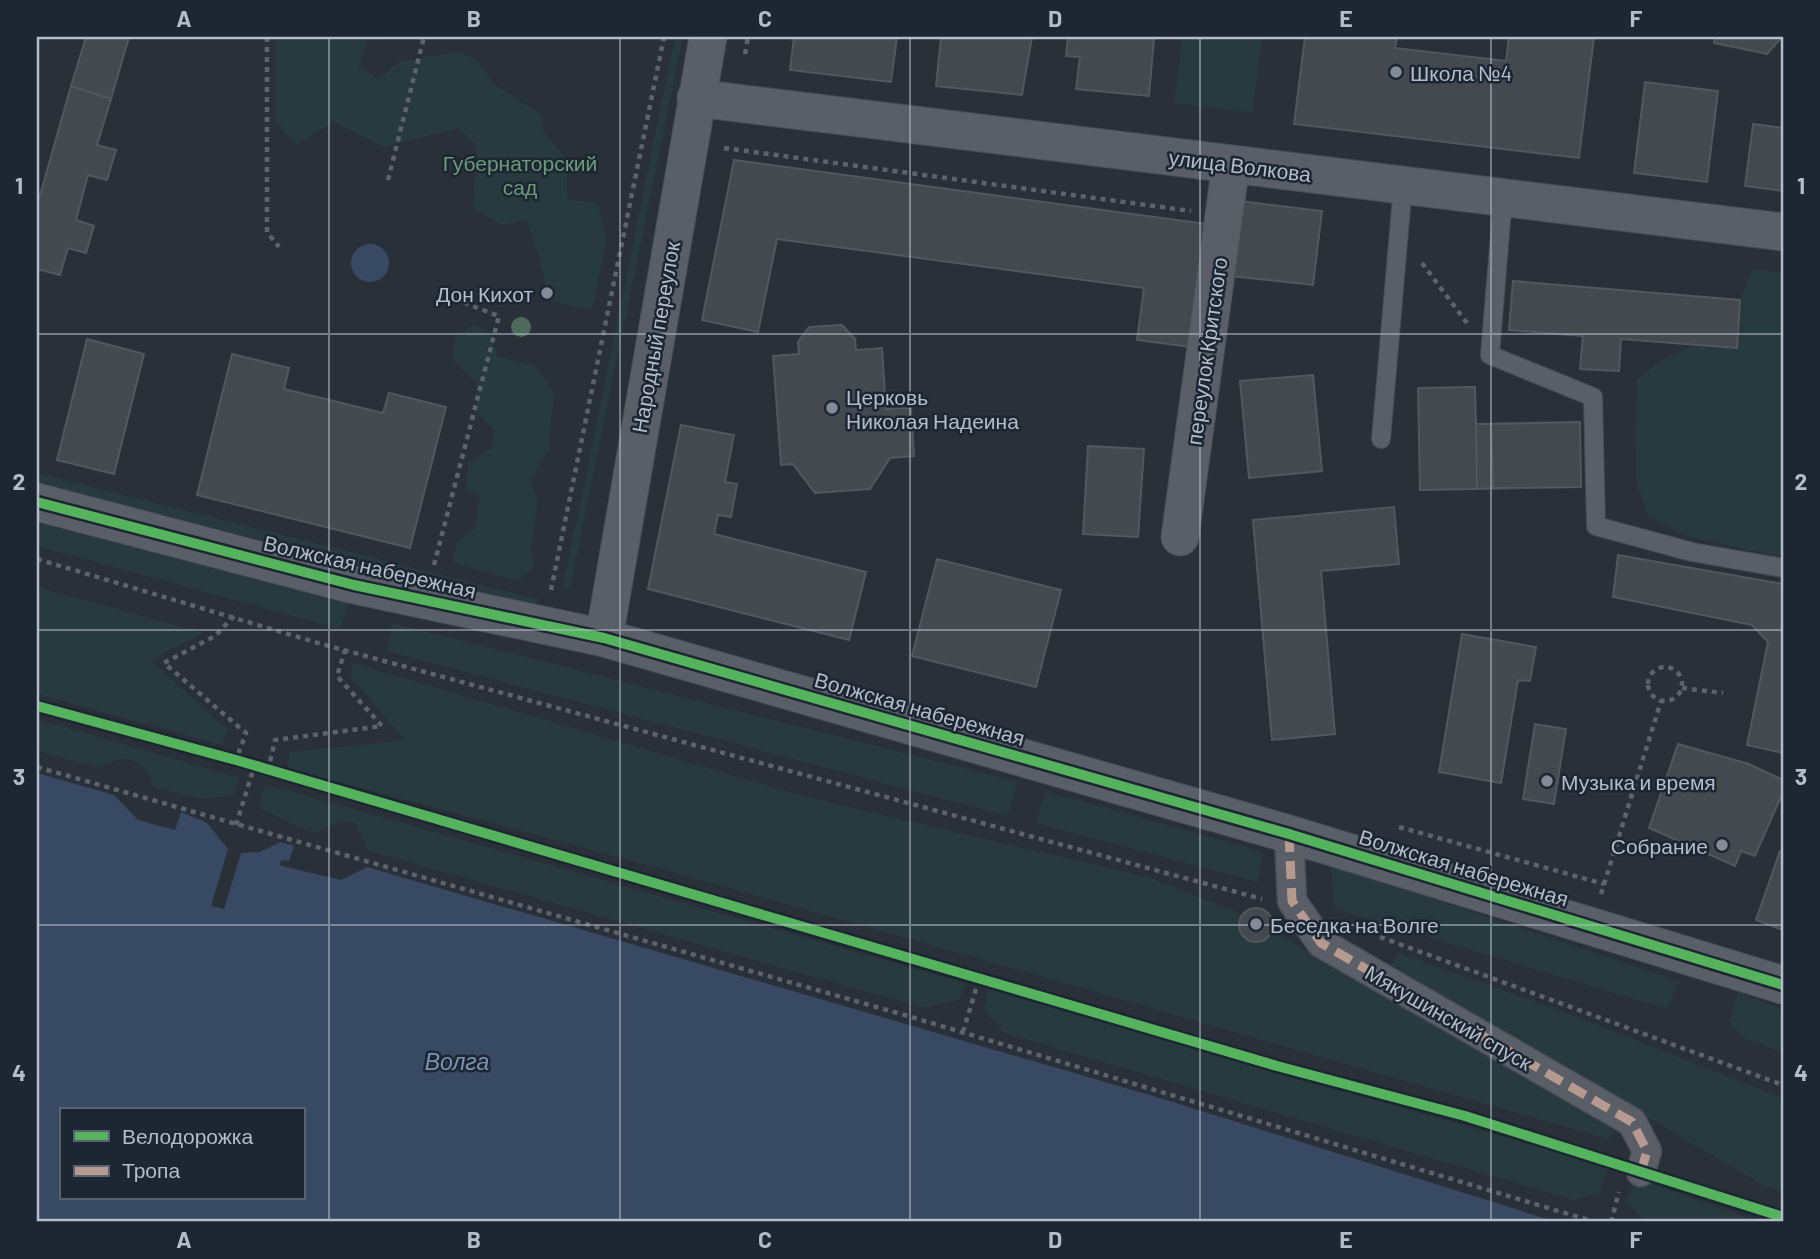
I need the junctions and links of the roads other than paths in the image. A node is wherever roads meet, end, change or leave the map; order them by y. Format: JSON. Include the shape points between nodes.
{"nodes":[{"id":1,"x":708,"y":37,"type":"edge"},
{"id":2,"x":696,"y":98,"type":"junction"},
{"id":3,"x":1231,"y":164,"type":"junction"},
{"id":4,"x":1403,"y":185,"type":"junction"},
{"id":5,"x":1503,"y":197,"type":"junction"},
{"id":6,"x":1783,"y":232,"type":"edge"},
{"id":7,"x":1381,"y":439,"type":"dead end"},
{"id":8,"x":37,"y":502,"type":"edge"},
{"id":9,"x":1180,"y":537,"type":"dead end"},
{"id":10,"x":1783,"y":568,"type":"edge"},
{"id":11,"x":604,"y":638,"type":"junction"},
{"id":12,"x":1289,"y":834,"type":"junction"},
{"id":13,"x":1783,"y":985,"type":"edge"},
{"id":14,"x":1630,"y":1180,"type":"road end"}],
"edges":[{"from":1,"to":2,"type":"street","name":"Народный переулок"},
{"from":2,"to":3,"type":"street","name":"улица Волкова"},
{"from":2,"to":11,"type":"street","name":"Народный переулок"},
{"from":3,"to":4,"type":"street","name":"улица Волкова"},
{"from":3,"to":9,"type":"street","name":"переулок Критского"},
{"from":4,"to":5,"type":"street","name":"улица Волкова"},
{"from":4,"to":7,"type":"lane"},
{"from":5,"to":6,"type":"street","name":"улица Волкова"},
{"from":5,"to":10,"type":"lane","via":[[1490,355],[1593,397],[1596,526],[1692,552]]},
{"from":8,"to":11,"type":"street","name":"Волжская набережная","via":[[354,585]]},
{"from":11,"to":12,"type":"street","name":"Волжская набережная"},
{"from":12,"to":13,"type":"street","name":"Волжская набережная"},
{"from":12,"to":14,"type":"street","name":"Мякушинский спуск","via":[[1292,901],[1321,943],[1632,1122],[1647,1150]]}]}
